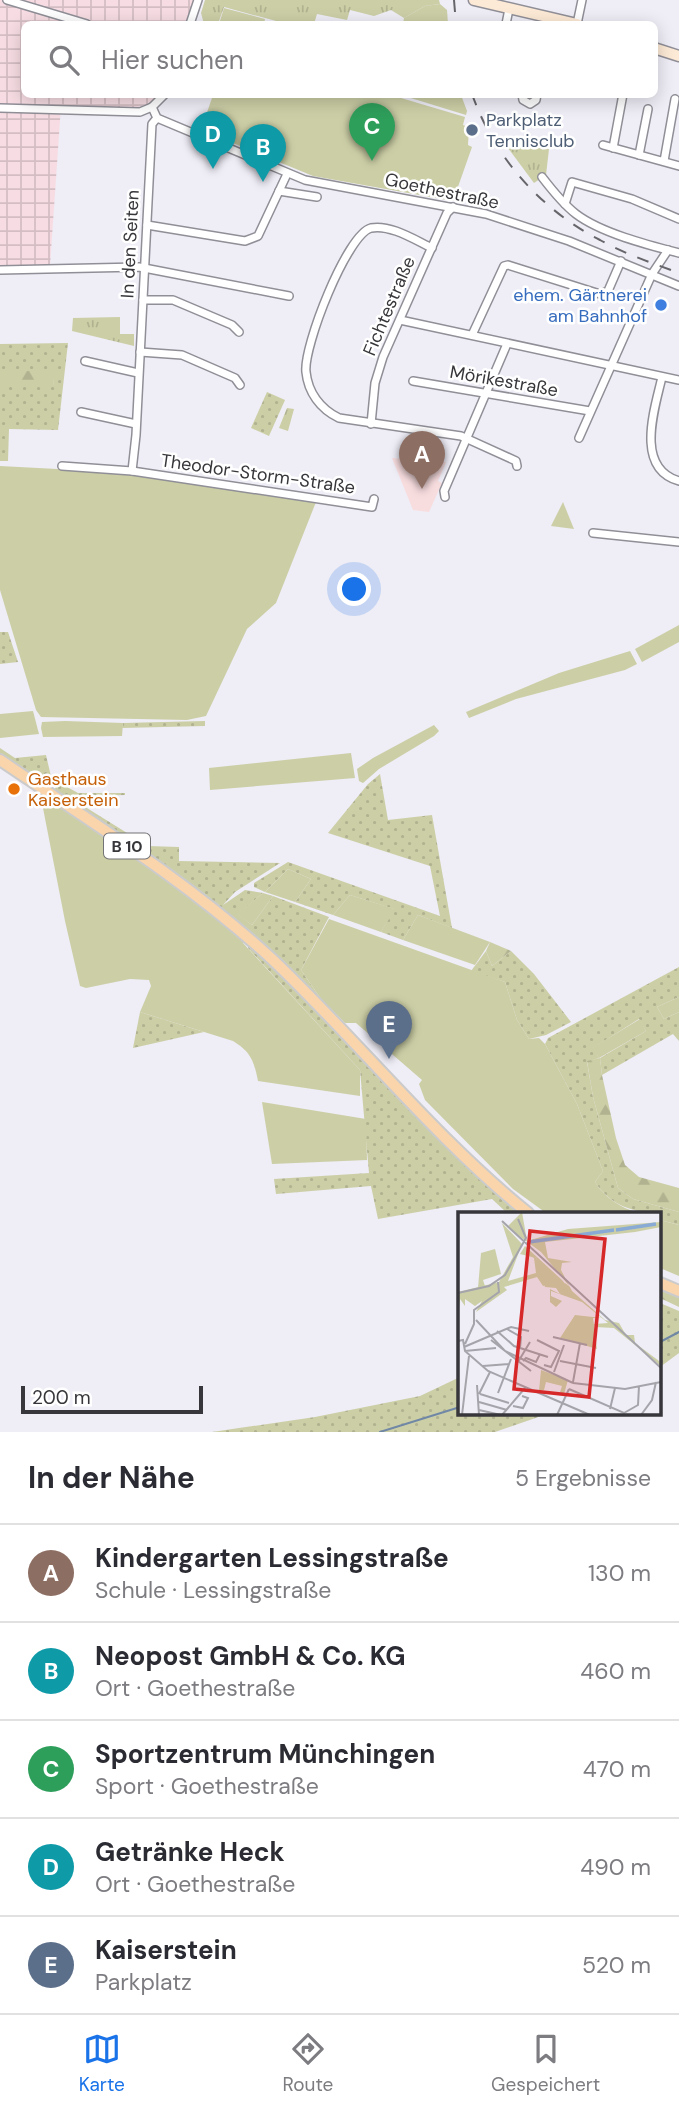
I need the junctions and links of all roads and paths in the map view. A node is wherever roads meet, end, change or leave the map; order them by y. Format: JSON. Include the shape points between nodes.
{"nodes":[{"id":1,"x":7,"y":0,"type":"edge"},
{"id":2,"x":198,"y":0,"type":"edge"},
{"id":3,"x":474,"y":0,"type":"edge"},
{"id":4,"x":582,"y":0,"type":"edge"},
{"id":5,"x":509,"y":9,"type":"junction"},
{"id":6,"x":77,"y":21,"type":"edge"},
{"id":7,"x":191,"y":21,"type":"edge"},
{"id":8,"x":507,"y":21,"type":"edge"},
{"id":9,"x":563,"y":21,"type":"edge"},
{"id":10,"x":578,"y":21,"type":"edge"},
{"id":11,"x":658,"y":49,"type":"edge"},
{"id":12,"x":679,"y":56,"type":"edge"},
{"id":13,"x":162,"y":98,"type":"edge"},
{"id":14,"x":523,"y":98,"type":"edge"},
{"id":15,"x":536,"y":98,"type":"edge"},
{"id":16,"x":622,"y":98,"type":"edge"},
{"id":17,"x":675,"y":99,"type":"dead end"},
{"id":18,"x":152,"y":107,"type":"junction"},
{"id":19,"x":0,"y":108,"type":"edge"},
{"id":20,"x":648,"y":109,"type":"dead end"},
{"id":21,"x":157,"y":118,"type":"junction"},
{"id":22,"x":603,"y":145,"type":"dead end"},
{"id":23,"x":613,"y":148,"type":"junction"},
{"id":24,"x":639,"y":155,"type":"junction"},
{"id":25,"x":664,"y":161,"type":"junction"},
{"id":26,"x":679,"y":166,"type":"edge"},
{"id":27,"x":287,"y":174,"type":"junction"},
{"id":28,"x":542,"y":177,"type":"dead end"},
{"id":29,"x":279,"y":191,"type":"junction"},
{"id":30,"x":317,"y":197,"type":"dead end"},
{"id":31,"x":565,"y":204,"type":"junction"},
{"id":32,"x":453,"y":207,"type":"junction"},
{"id":33,"x":679,"y":219,"type":"edge"},
{"id":34,"x":147,"y":225,"type":"junction"},
{"id":35,"x":432,"y":248,"type":"junction"},
{"id":36,"x":668,"y":250,"type":"junction"},
{"id":37,"x":679,"y":253,"type":"edge"},
{"id":38,"x":621,"y":261,"type":"junction"},
{"id":39,"x":145,"y":268,"type":"junction"},
{"id":40,"x":0,"y":270,"type":"edge"},
{"id":41,"x":652,"y":274,"type":"junction"},
{"id":42,"x":679,"y":286,"type":"edge"},
{"id":43,"x":289,"y":296,"type":"dead end"},
{"id":44,"x":143,"y":300,"type":"junction"},
{"id":45,"x":400,"y":320,"type":"junction"},
{"id":46,"x":239,"y":332,"type":"dead end"},
{"id":47,"x":472,"y":335,"type":"junction"},
{"id":48,"x":507,"y":344,"type":"junction"},
{"id":49,"x":140,"y":352,"type":"junction"},
{"id":50,"x":85,"y":361,"type":"dead end"},
{"id":51,"x":610,"y":366,"type":"junction"},
{"id":52,"x":138,"y":373,"type":"junction"},
{"id":53,"x":662,"y":377,"type":"junction"},
{"id":54,"x":679,"y":380,"type":"edge"},
{"id":55,"x":413,"y":382,"type":"dead end"},
{"id":56,"x":240,"y":385,"type":"dead end"},
{"id":57,"x":486,"y":393,"type":"junction"},
{"id":58,"x":590,"y":411,"type":"junction"},
{"id":59,"x":81,"y":412,"type":"dead end"},
{"id":60,"x":136,"y":424,"type":"junction"},
{"id":61,"x":371,"y":424,"type":"junction"},
{"id":62,"x":467,"y":438,"type":"junction"},
{"id":63,"x":579,"y":438,"type":"dead end"},
{"id":64,"x":62,"y":466,"type":"dead end"},
{"id":65,"x":517,"y":466,"type":"dead end"},
{"id":66,"x":132,"y":471,"type":"junction"},
{"id":67,"x":679,"y":481,"type":"edge"},
{"id":68,"x":445,"y":497,"type":"dead end"},
{"id":69,"x":374,"y":499,"type":"dead end"},
{"id":70,"x":593,"y":533,"type":"dead end"},
{"id":71,"x":679,"y":542,"type":"edge"},
{"id":72,"x":0,"y":760,"type":"edge"},
{"id":73,"x":527,"y":1212,"type":"edge"},
{"id":74,"x":662,"y":1284,"type":"edge"},
{"id":75,"x":679,"y":1291,"type":"edge"}],
"edges":[{"from":1,"to":6,"type":"street"},
{"from":2,"to":7,"type":"street"},
{"from":3,"to":5,"type":"street"},
{"from":4,"to":10,"type":"street"},
{"from":5,"to":8,"type":"street"},
{"from":5,"to":9,"type":"street"},
{"from":11,"to":12,"type":"street"},
{"from":13,"to":18,"type":"street"},
{"from":14,"to":15,"type":"street","via":[[530,104]]},
{"from":16,"to":23,"type":"street"},
{"from":17,"to":25,"type":"street"},
{"from":18,"to":19,"type":"street","via":[[123,113]]},
{"from":18,"to":21,"type":"street"},
{"from":20,"to":24,"type":"street"},
{"from":21,"to":27,"type":"street","name":"Goethestraße"},
{"from":21,"to":34,"type":"street","name":"In den Seiten","via":[[152,124]]},
{"from":22,"to":23,"type":"street"},
{"from":23,"to":24,"type":"street"},
{"from":24,"to":25,"type":"street"},
{"from":25,"to":26,"type":"street"},
{"from":27,"to":29,"type":"street"},
{"from":27,"to":32,"type":"street","name":"Goethestraße"},
{"from":28,"to":31,"type":"street"},
{"from":29,"to":30,"type":"street"},
{"from":29,"to":34,"type":"street","via":[[258,236],[245,241]]},
{"from":31,"to":33,"type":"street","via":[[572,182],[632,199]]},
{"from":31,"to":36,"type":"street","via":[[607,230]]},
{"from":32,"to":35,"type":"street","name":"Fichtestraße"},
{"from":32,"to":38,"type":"street","name":"Goethestraße"},
{"from":34,"to":39,"type":"street","name":"In den Seiten"},
{"from":35,"to":45,"type":"street","name":"Fichtestraße"},
{"from":35,"to":61,"type":"street","via":[[382,228],[363,232],[341,266],[311,338],[306,370],[314,396],[327,413]]},
{"from":36,"to":37,"type":"street"},
{"from":36,"to":41,"type":"street"},
{"from":38,"to":41,"type":"street","name":"Goethestraße"},
{"from":38,"to":47,"type":"street","via":[[608,291],[600,294],[504,265]]},
{"from":39,"to":40,"type":"street"},
{"from":39,"to":43,"type":"street"},
{"from":39,"to":44,"type":"street","name":"In den Seiten"},
{"from":41,"to":42,"type":"street","name":"Goethestraße"},
{"from":41,"to":51,"type":"street"},
{"from":44,"to":46,"type":"street","via":[[173,300]]},
{"from":44,"to":49,"type":"street","name":"In den Seiten"},
{"from":45,"to":47,"type":"street"},
{"from":45,"to":61,"type":"street","name":"Fichtestraße","via":[[383,357]]},
{"from":47,"to":48,"type":"street"},
{"from":48,"to":51,"type":"street"},
{"from":48,"to":57,"type":"street"},
{"from":49,"to":52,"type":"street","name":"In den Seiten"},
{"from":49,"to":56,"type":"street","via":[[182,355],[235,378]]},
{"from":50,"to":52,"type":"street"},
{"from":51,"to":53,"type":"street"},
{"from":51,"to":58,"type":"street"},
{"from":52,"to":60,"type":"street","name":"In den Seiten"},
{"from":53,"to":54,"type":"street"},
{"from":53,"to":67,"type":"street","via":[[650,429],[651,449],[662,471]]},
{"from":55,"to":57,"type":"street","name":"Mörikestraße"},
{"from":57,"to":58,"type":"street","name":"Mörikestraße"},
{"from":57,"to":62,"type":"street"},
{"from":58,"to":63,"type":"street"},
{"from":59,"to":60,"type":"street"},
{"from":60,"to":66,"type":"street","name":"In den Seiten"},
{"from":61,"to":62,"type":"street"},
{"from":62,"to":65,"type":"street","via":[[516,461]]},
{"from":62,"to":68,"type":"street"},
{"from":64,"to":66,"type":"street"},
{"from":66,"to":69,"type":"street","name":"Theodor-Storm-Straße","via":[[372,507]]},
{"from":70,"to":71,"type":"street"},
{"from":72,"to":73,"type":"main road","number":"B 10","via":[[171,876],[272,959],[473,1164]]},
{"from":74,"to":75,"type":"main road"}]}
